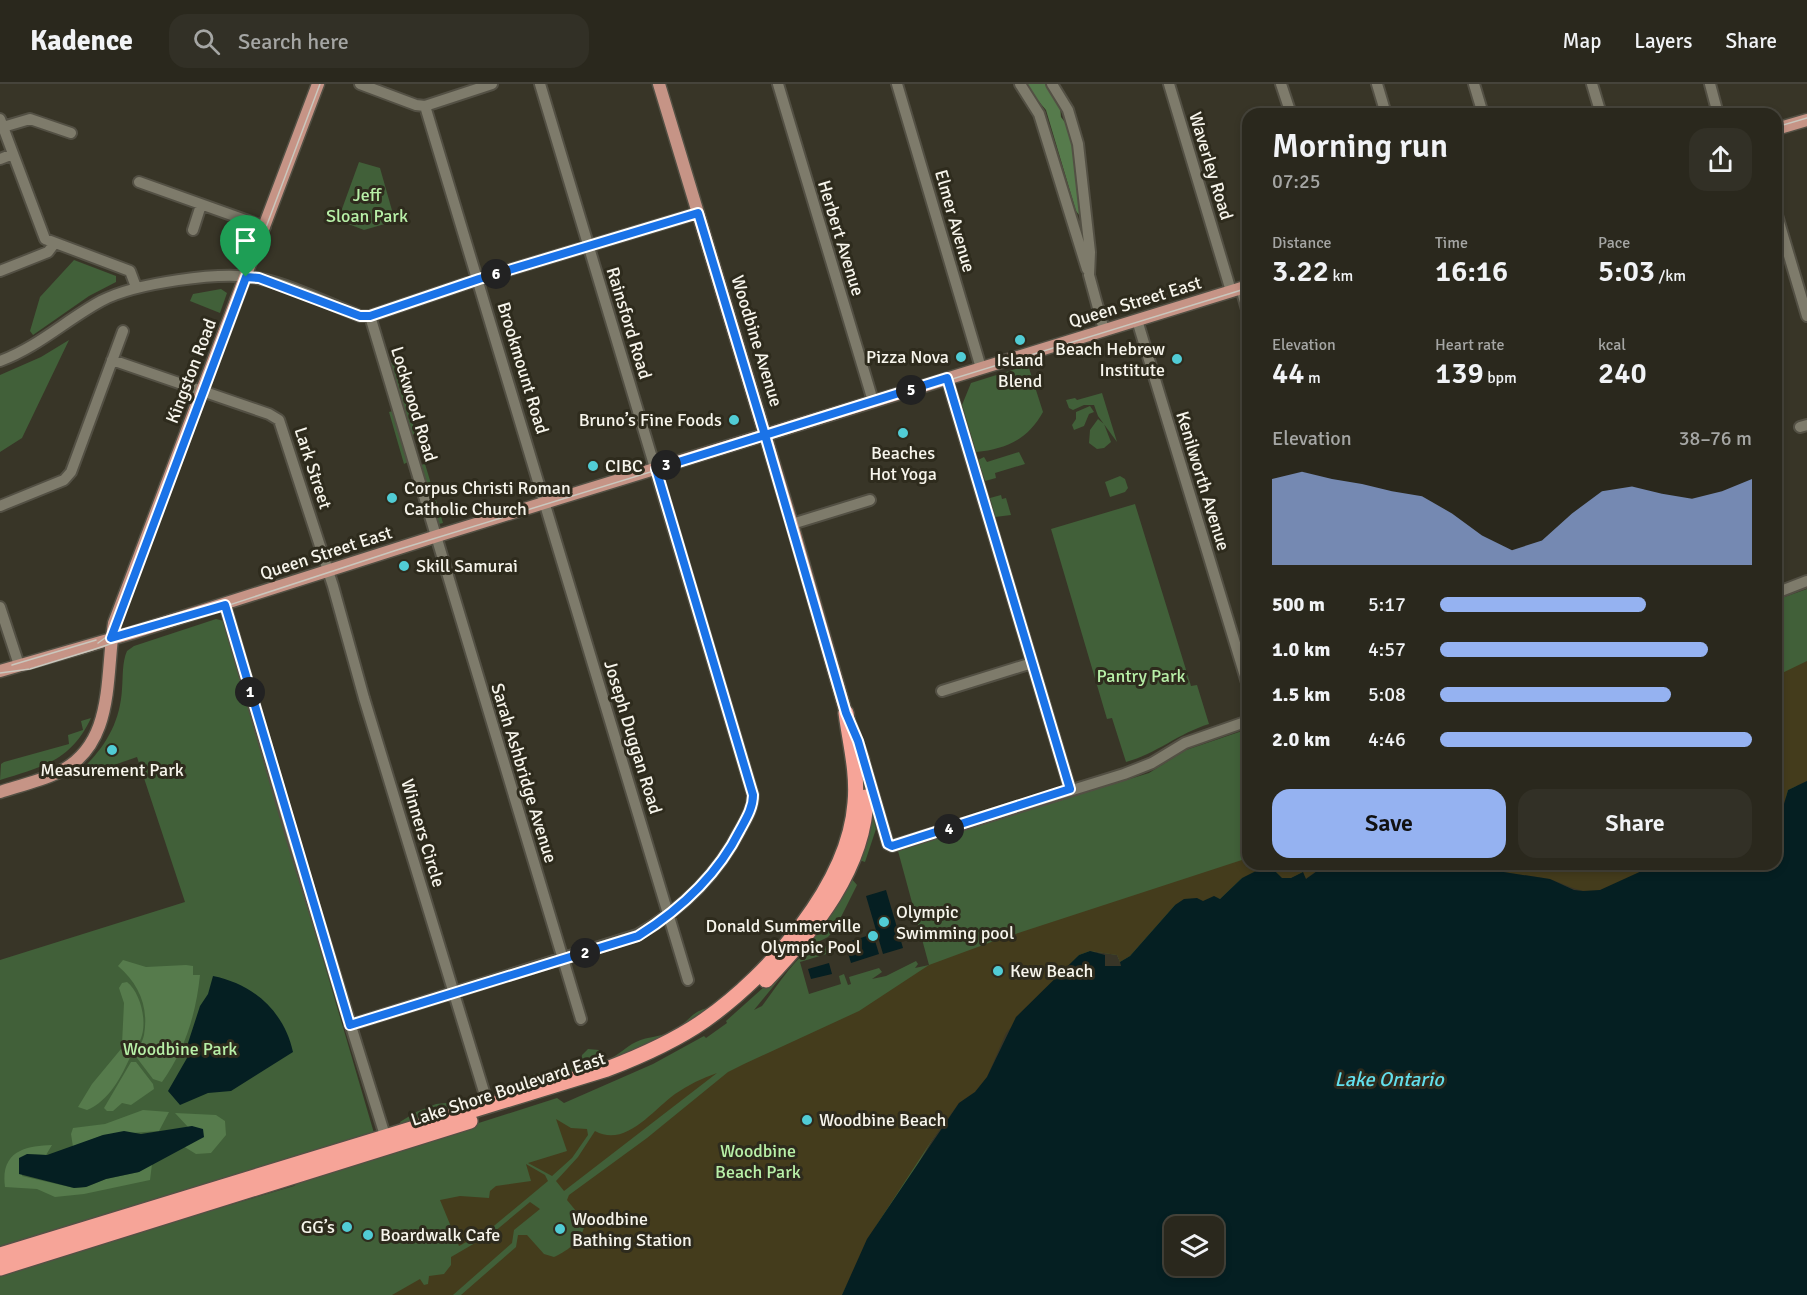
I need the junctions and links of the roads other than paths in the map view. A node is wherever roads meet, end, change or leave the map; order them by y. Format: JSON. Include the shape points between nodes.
{"nodes":[{"id":1,"x":318,"y":84,"type":"edge"},
{"id":2,"x":360,"y":84,"type":"edge"},
{"id":3,"x":492,"y":84,"type":"edge"},
{"id":4,"x":540,"y":84,"type":"edge"},
{"id":5,"x":659,"y":84,"type":"edge"},
{"id":6,"x":778,"y":84,"type":"edge"},
{"id":7,"x":897,"y":84,"type":"edge"},
{"id":8,"x":1020,"y":84,"type":"edge"},
{"id":9,"x":1052,"y":84,"type":"edge"},
{"id":10,"x":1169,"y":84,"type":"edge"},
{"id":11,"x":1281,"y":84,"type":"edge"},
{"id":12,"x":1377,"y":84,"type":"edge"},
{"id":13,"x":1474,"y":84,"type":"edge"},
{"id":14,"x":1592,"y":84,"type":"edge"},
{"id":15,"x":1710,"y":84,"type":"edge"},
{"id":16,"x":425,"y":106,"type":"junction"},
{"id":17,"x":1288,"y":108,"type":"edge"},
{"id":18,"x":1384,"y":108,"type":"edge"},
{"id":19,"x":1481,"y":108,"type":"edge"},
{"id":20,"x":1599,"y":108,"type":"edge"},
{"id":21,"x":1716,"y":108,"type":"edge"},
{"id":22,"x":1807,"y":120,"type":"edge"},
{"id":23,"x":2,"y":123,"type":"edge"},
{"id":24,"x":1782,"y":127,"type":"edge"},
{"id":25,"x":71,"y":133,"type":"dead end"},
{"id":26,"x":13,"y":154,"type":"junction"},
{"id":27,"x":0,"y":159,"type":"edge"},
{"id":28,"x":139,"y":182,"type":"dead end"},
{"id":29,"x":201,"y":205,"type":"junction"},
{"id":30,"x":698,"y":213,"type":"junction"},
{"id":31,"x":265,"y":227,"type":"junction"},
{"id":32,"x":193,"y":230,"type":"dead end"},
{"id":33,"x":1782,"y":232,"type":"edge"},
{"id":34,"x":54,"y":244,"type":"junction"},
{"id":35,"x":588,"y":246,"type":"junction"},
{"id":36,"x":0,"y":270,"type":"edge"},
{"id":37,"x":1089,"y":275,"type":"junction"},
{"id":38,"x":246,"y":277,"type":"junction"},
{"id":39,"x":479,"y":279,"type":"junction"},
{"id":40,"x":136,"y":287,"type":"junction"},
{"id":41,"x":1240,"y":289,"type":"edge"},
{"id":42,"x":370,"y":316,"type":"junction"},
{"id":43,"x":1807,"y":316,"type":"edge"},
{"id":44,"x":1137,"y":320,"type":"junction"},
{"id":45,"x":1104,"y":330,"type":"junction"},
{"id":46,"x":123,"y":332,"type":"dead end"},
{"id":47,"x":112,"y":360,"type":"junction"},
{"id":48,"x":0,"y":361,"type":"edge"},
{"id":49,"x":981,"y":368,"type":"junction"},
{"id":50,"x":947,"y":378,"type":"junction"},
{"id":51,"x":203,"y":392,"type":"junction"},
{"id":52,"x":873,"y":401,"type":"junction"},
{"id":53,"x":765,"y":435,"type":"junction"},
{"id":54,"x":656,"y":469,"type":"junction"},
{"id":55,"x":870,"y":500,"type":"dead end"},
{"id":56,"x":546,"y":503,"type":"junction"},
{"id":57,"x":0,"y":506,"type":"edge"},
{"id":58,"x":792,"y":524,"type":"junction"},
{"id":59,"x":436,"y":536,"type":"junction"},
{"id":60,"x":328,"y":570,"type":"junction"},
{"id":61,"x":1807,"y":581,"type":"edge"},
{"id":62,"x":1782,"y":591,"type":"edge"},
{"id":63,"x":225,"y":605,"type":"junction"},
{"id":64,"x":0,"y":607,"type":"edge"},
{"id":65,"x":111,"y":638,"type":"junction"},
{"id":66,"x":1032,"y":663,"type":"junction"},
{"id":67,"x":19,"y":665,"type":"junction"},
{"id":68,"x":1242,"y":666,"type":"edge"},
{"id":69,"x":0,"y":671,"type":"edge"},
{"id":70,"x":942,"y":691,"type":"dead end"},
{"id":71,"x":846,"y":713,"type":"junction"},
{"id":72,"x":1242,"y":723,"type":"edge"},
{"id":73,"x":863,"y":759,"type":"junction"},
{"id":74,"x":856,"y":777,"type":"joint"},
{"id":75,"x":1070,"y":789,"type":"junction"},
{"id":76,"x":0,"y":792,"type":"edge"},
{"id":77,"x":670,"y":913,"type":"junction"},
{"id":78,"x":563,"y":959,"type":"junction"},
{"id":79,"x":688,"y":980,"type":"dead end"},
{"id":80,"x":454,"y":993,"type":"junction"},
{"id":81,"x":581,"y":1019,"type":"dead end"},
{"id":82,"x":350,"y":1025,"type":"junction"},
{"id":83,"x":488,"y":1105,"type":"junction"},
{"id":84,"x":387,"y":1143,"type":"junction"},
{"id":85,"x":0,"y":1255,"type":"edge"},
{"id":86,"x":0,"y":1268,"type":"edge"}],
"edges":[{"from":1,"to":31,"type":"main road","name":"Kingston Road"},
{"from":2,"to":16,"type":"street"},
{"from":3,"to":16,"type":"street"},
{"from":4,"to":35,"type":"street","name":"Rainsford Road"},
{"from":5,"to":30,"type":"main road","name":"Woodbine Avenue"},
{"from":6,"to":52,"type":"street","name":"Herbert Avenue"},
{"from":7,"to":49,"type":"street","name":"Elmer Avenue"},
{"from":8,"to":37,"type":"street","via":[[1039,114]]},
{"from":9,"to":37,"type":"street","via":[[1068,110],[1078,144]]},
{"from":10,"to":41,"type":"street","name":"Waverley Road"},
{"from":11,"to":17,"type":"street"},
{"from":12,"to":18,"type":"street"},
{"from":13,"to":19,"type":"street"},
{"from":14,"to":20,"type":"street"},
{"from":15,"to":21,"type":"street"},
{"from":16,"to":39,"type":"street","name":"Brookmount Road"},
{"from":22,"to":24,"type":"main road"},
{"from":23,"to":25,"type":"street","via":[[30,119]]},
{"from":23,"to":26,"type":"street"},
{"from":26,"to":27,"type":"street"},
{"from":26,"to":34,"type":"street","via":[[45,239]]},
{"from":28,"to":29,"type":"street"},
{"from":29,"to":31,"type":"street"},
{"from":29,"to":32,"type":"street"},
{"from":30,"to":35,"type":"street"},
{"from":30,"to":53,"type":"main road","name":"Woodbine Avenue"},
{"from":31,"to":38,"type":"main road","name":"Kingston Road"},
{"from":33,"to":43,"type":"street"},
{"from":34,"to":36,"type":"street","via":[[48,252]]},
{"from":34,"to":40,"type":"street","via":[[130,271]]},
{"from":35,"to":39,"type":"street"},
{"from":35,"to":54,"type":"street","name":"Rainsford Road"},
{"from":37,"to":45,"type":"street"},
{"from":38,"to":40,"type":"street"},
{"from":38,"to":42,"type":"street","via":[[259,278],[360,316]]},
{"from":38,"to":51,"type":"main road","name":"Kingston Road"},
{"from":39,"to":42,"type":"street"},
{"from":39,"to":56,"type":"street","name":"Brookmount Road"},
{"from":40,"to":48,"type":"street","via":[[102,300],[45,340]]},
{"from":41,"to":44,"type":"main road","name":"Queen Street East"},
{"from":42,"to":59,"type":"street","name":"Lockwood Road"},
{"from":44,"to":45,"type":"main road","name":"Queen Street East"},
{"from":44,"to":68,"type":"street","name":"Kenilworth Avenue"},
{"from":45,"to":49,"type":"main road","name":"Queen Street East"},
{"from":46,"to":47,"type":"street"},
{"from":47,"to":51,"type":"street"},
{"from":47,"to":57,"type":"street","via":[[64,480]]},
{"from":49,"to":50,"type":"main road","name":"Queen Street East"},
{"from":50,"to":52,"type":"main road","name":"Queen Street East"},
{"from":50,"to":66,"type":"street"},
{"from":51,"to":60,"type":"street","name":"Lark Street","via":[[279,420]]},
{"from":51,"to":65,"type":"main road","name":"Kingston Road"},
{"from":52,"to":53,"type":"main road","name":"Queen Street East"},
{"from":53,"to":54,"type":"main road","name":"Queen Street East"},
{"from":53,"to":58,"type":"main road","name":"Woodbine Avenue"},
{"from":54,"to":56,"type":"main road","name":"Queen Street East"},
{"from":54,"to":77,"type":"street","name":"Rainsford Road","via":[[753,800],[716,870]]},
{"from":55,"to":58,"type":"street"},
{"from":56,"to":59,"type":"main road","name":"Queen Street East"},
{"from":56,"to":77,"type":"street","name":"Joseph Duggan Road"},
{"from":58,"to":71,"type":"main road","name":"Woodbine Avenue"},
{"from":59,"to":60,"type":"main road","name":"Queen Street East"},
{"from":59,"to":78,"type":"street","name":"Sarah Ashbridge Avenue"},
{"from":60,"to":63,"type":"main road","name":"Queen Street East"},
{"from":60,"to":80,"type":"street","name":"Winners Circle"},
{"from":61,"to":62,"type":"street"},
{"from":63,"to":65,"type":"main road","name":"Queen Street East"},
{"from":63,"to":82,"type":"street"},
{"from":64,"to":67,"type":"street"},
{"from":65,"to":67,"type":"main road","name":"Queen Street East"},
{"from":65,"to":76,"type":"main road","name":"Kingston Road","via":[[104,715],[92,743],[63,770]]},
{"from":66,"to":70,"type":"street"},
{"from":66,"to":75,"type":"street"},
{"from":67,"to":69,"type":"main road","name":"Queen Street East"},
{"from":71,"to":73,"type":"main road","name":"Woodbine Avenue"},
{"from":71,"to":74,"type":"highway","name":"Woodbine Avenue"},
{"from":72,"to":75,"type":"street","via":[[1185,743],[1152,763]]},
{"from":73,"to":75,"type":"street","name":"Woodbine Avenue","via":[[888,844],[892,846]]},
{"from":73,"to":84,"type":"highway","name":"Lake Shore Boulevard East","via":[[864,820],[849,866],[797,948],[741,1004],[688,1041],[630,1070]]},
{"from":74,"to":83,"type":"highway","name":"Lake Shore Boulevard East","via":[[848,840],[828,883],[789,940],[734,997],[689,1030],[637,1057]]},
{"from":77,"to":78,"type":"street","name":"Rainsford Road","via":[[629,939]]},
{"from":77,"to":79,"type":"street","name":"Joseph Duggan Road"},
{"from":78,"to":80,"type":"street","name":"Rainsford Road"},
{"from":78,"to":81,"type":"street","name":"Sarah Ashbridge Avenue"},
{"from":80,"to":82,"type":"street","name":"Rainsford Road"},
{"from":80,"to":83,"type":"street","name":"Winners Circle"},
{"from":82,"to":84,"type":"street"},
{"from":83,"to":84,"type":"highway","name":"Lake Shore Boulevard East"},
{"from":84,"to":85,"type":"highway","name":"Lake Shore Boulevard East"},
{"from":84,"to":86,"type":"highway","name":"Lake Shore Boulevard East"}]}
